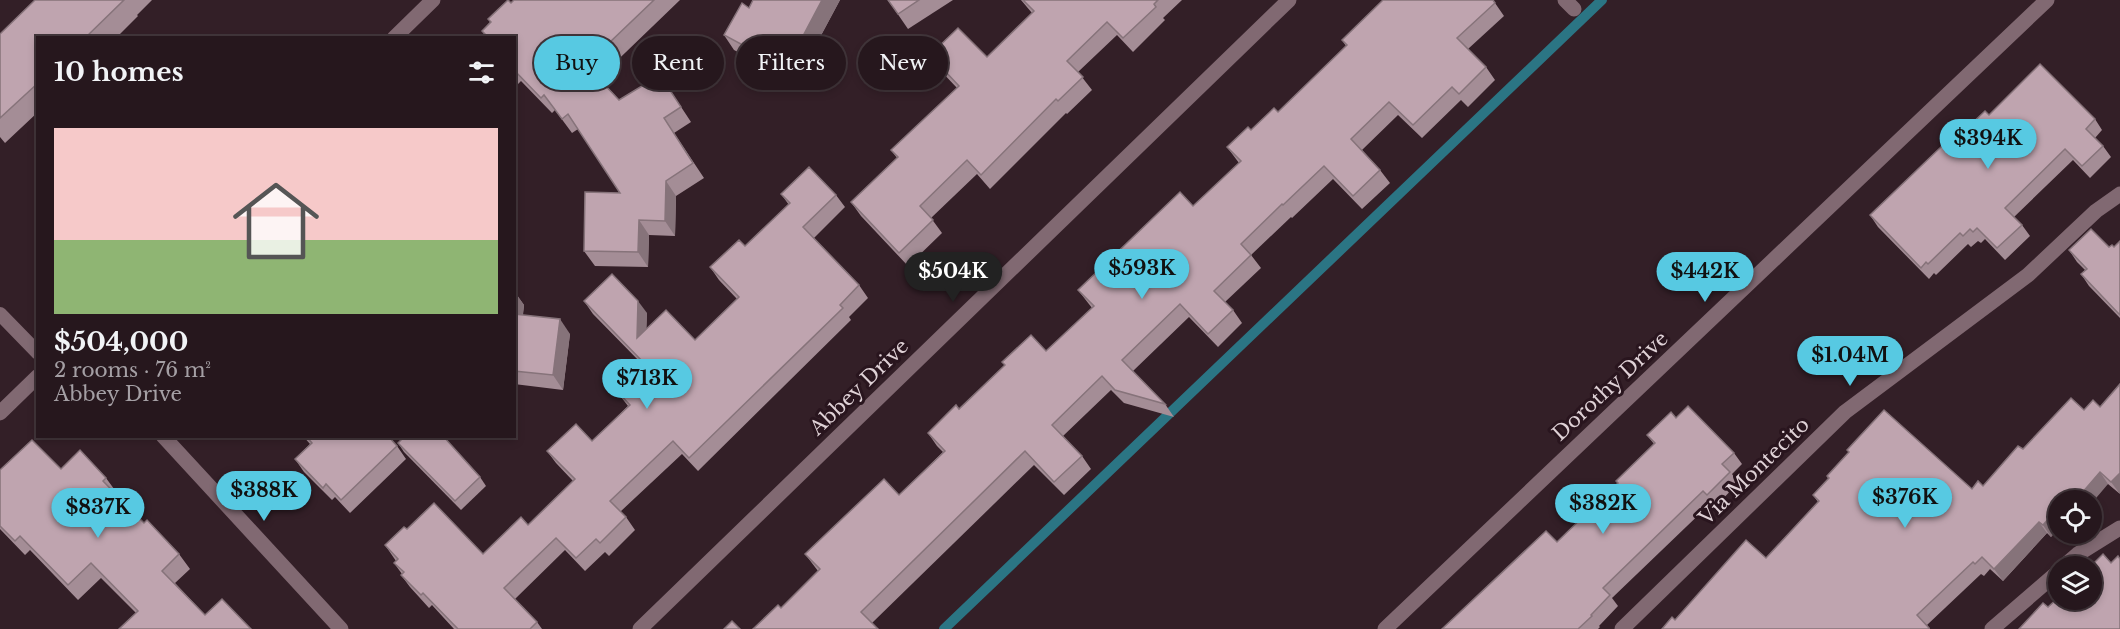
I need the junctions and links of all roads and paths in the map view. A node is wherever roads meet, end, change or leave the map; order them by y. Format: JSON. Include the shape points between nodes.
{"nodes":[{"id":1,"x":433,"y":0,"type":"edge"},
{"id":2,"x":1289,"y":0,"type":"edge"},
{"id":3,"x":2048,"y":0,"type":"edge"},
{"id":4,"x":396,"y":36,"type":"edge"},
{"id":5,"x":2120,"y":194,"type":"edge"},
{"id":6,"x":0,"y":314,"type":"edge"},
{"id":7,"x":36,"y":351,"type":"edge"},
{"id":8,"x":36,"y":378,"type":"edge"},
{"id":9,"x":0,"y":413,"type":"edge"},
{"id":10,"x":165,"y":438,"type":"edge"},
{"id":11,"x":2120,"y":528,"type":"edge"},
{"id":12,"x":2076,"y":556,"type":"edge"},
{"id":13,"x":2048,"y":581,"type":"edge"},
{"id":14,"x":341,"y":629,"type":"edge"},
{"id":15,"x":640,"y":629,"type":"edge"},
{"id":16,"x":1385,"y":629,"type":"edge"},
{"id":17,"x":1622,"y":629,"type":"edge"},
{"id":18,"x":1992,"y":629,"type":"edge"}],
"edges":[{"from":1,"to":4,"type":"street"},
{"from":2,"to":15,"type":"street","name":"Abbey Drive"},
{"from":3,"to":16,"type":"street","name":"Dorothy Drive"},
{"from":5,"to":17,"type":"street","name":"Via Montecito","via":[[2096,211],[2028,275],[1845,412]]},
{"from":6,"to":7,"type":"lane"},
{"from":8,"to":9,"type":"street"},
{"from":10,"to":14,"type":"street"},
{"from":11,"to":12,"type":"street"},
{"from":13,"to":18,"type":"street"}]}
